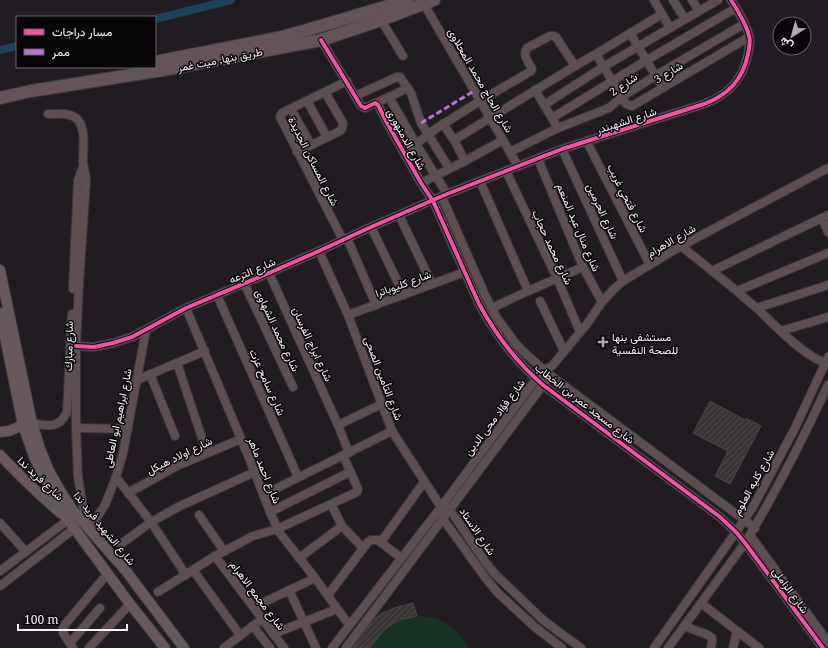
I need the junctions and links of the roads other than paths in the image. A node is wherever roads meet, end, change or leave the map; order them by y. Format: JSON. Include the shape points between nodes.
{"nodes":[{"id":1,"x":408,"y":0,"type":"edge"},
{"id":2,"x":654,"y":0,"type":"edge"},
{"id":3,"x":673,"y":0,"type":"edge"},
{"id":4,"x":692,"y":0,"type":"edge"},
{"id":5,"x":731,"y":0,"type":"edge"},
{"id":6,"x":713,"y":1,"type":"edge"},
{"id":7,"x":429,"y":2,"type":"edge"},
{"id":8,"x":736,"y":8,"type":"junction"},
{"id":9,"x":699,"y":11,"type":"junction"},
{"id":10,"x":662,"y":14,"type":"junction"},
{"id":11,"x":379,"y":15,"type":"junction"},
{"id":12,"x":685,"y":19,"type":"junction"},
{"id":13,"x":744,"y":24,"type":"junction"},
{"id":14,"x":670,"y":28,"type":"junction"},
{"id":15,"x":630,"y":33,"type":"junction"},
{"id":16,"x":749,"y":37,"type":"junction"},
{"id":17,"x":321,"y":40,"type":"junction"},
{"id":18,"x":639,"y":47,"type":"junction"},
{"id":19,"x":596,"y":54,"type":"junction"},
{"id":20,"x":403,"y":56,"type":"dead end"},
{"id":21,"x":647,"y":60,"type":"junction"},
{"id":22,"x":156,"y":62,"type":"edge"},
{"id":23,"x":575,"y":66,"type":"junction"},
{"id":24,"x":127,"y":68,"type":"edge"},
{"id":25,"x":603,"y":68,"type":"junction"},
{"id":26,"x":655,"y":76,"type":"junction"},
{"id":27,"x":347,"y":81,"type":"junction"},
{"id":28,"x":612,"y":82,"type":"junction"},
{"id":29,"x":31,"y":88,"type":"junction"},
{"id":30,"x":408,"y":88,"type":"junction"},
{"id":31,"x":663,"y":88,"type":"junction"},
{"id":32,"x":535,"y":90,"type":"junction"},
{"id":33,"x":0,"y":91,"type":"edge"},
{"id":34,"x":325,"y":92,"type":"junction"},
{"id":35,"x":355,"y":96,"type":"junction"},
{"id":36,"x":389,"y":97,"type":"junction"},
{"id":37,"x":622,"y":97,"type":"junction"},
{"id":38,"x":0,"y":98,"type":"edge"},
{"id":39,"x":307,"y":101,"type":"junction"},
{"id":40,"x":480,"y":101,"type":"junction"},
{"id":41,"x":376,"y":104,"type":"junction"},
{"id":42,"x":544,"y":105,"type":"junction"},
{"id":43,"x":291,"y":109,"type":"junction"},
{"id":44,"x":48,"y":114,"type":"dead end"},
{"id":45,"x":490,"y":118,"type":"junction"},
{"id":46,"x":552,"y":118,"type":"junction"},
{"id":47,"x":443,"y":124,"type":"junction"},
{"id":48,"x":558,"y":128,"type":"junction"},
{"id":49,"x":428,"y":135,"type":"junction"},
{"id":50,"x":327,"y":137,"type":"junction"},
{"id":51,"x":454,"y":140,"type":"junction"},
{"id":52,"x":503,"y":140,"type":"junction"},
{"id":53,"x":587,"y":142,"type":"junction"},
{"id":54,"x":416,"y":144,"type":"junction"},
{"id":55,"x":311,"y":146,"type":"junction"},
{"id":56,"x":562,"y":149,"type":"junction"},
{"id":57,"x":402,"y":150,"type":"junction"},
{"id":58,"x":297,"y":152,"type":"junction"},
{"id":59,"x":510,"y":152,"type":"junction"},
{"id":60,"x":538,"y":159,"type":"junction"},
{"id":61,"x":466,"y":161,"type":"junction"},
{"id":62,"x":518,"y":166,"type":"junction"},
{"id":63,"x":449,"y":168,"type":"junction"},
{"id":64,"x":828,"y":168,"type":"edge"},
{"id":65,"x":506,"y":171,"type":"junction"},
{"id":66,"x":436,"y":175,"type":"junction"},
{"id":67,"x":480,"y":181,"type":"junction"},
{"id":68,"x":421,"y":183,"type":"junction"},
{"id":69,"x":444,"y":196,"type":"junction"},
{"id":70,"x":433,"y":201,"type":"junction"},
{"id":71,"x":399,"y":215,"type":"junction"},
{"id":72,"x":825,"y":217,"type":"edge"},
{"id":73,"x":371,"y":227,"type":"junction"},
{"id":74,"x":828,"y":232,"type":"edge"},
{"id":75,"x":345,"y":239,"type":"junction"},
{"id":76,"x":681,"y":246,"type":"junction"},
{"id":77,"x":319,"y":251,"type":"junction"},
{"id":78,"x":828,"y":253,"type":"edge"},
{"id":79,"x":650,"y":265,"type":"junction"},
{"id":80,"x":583,"y":267,"type":"junction"},
{"id":81,"x":0,"y":270,"type":"edge"},
{"id":82,"x":712,"y":271,"type":"junction"},
{"id":83,"x":465,"y":272,"type":"junction"},
{"id":84,"x":269,"y":273,"type":"junction"},
{"id":85,"x":557,"y":278,"type":"junction"},
{"id":86,"x":623,"y":281,"type":"junction"},
{"id":87,"x":76,"y":283,"type":"junction"},
{"id":88,"x":244,"y":283,"type":"junction"},
{"id":89,"x":432,"y":284,"type":"junction"},
{"id":90,"x":828,"y":285,"type":"edge"},
{"id":91,"x":528,"y":291,"type":"junction"},
{"id":92,"x":737,"y":291,"type":"junction"},
{"id":93,"x":217,"y":295,"type":"junction"},
{"id":94,"x":404,"y":295,"type":"junction"},
{"id":95,"x":540,"y":301,"type":"dead end"},
{"id":96,"x":602,"y":302,"type":"junction"},
{"id":97,"x":376,"y":305,"type":"junction"},
{"id":98,"x":186,"y":308,"type":"junction"},
{"id":99,"x":492,"y":308,"type":"junction"},
{"id":100,"x":757,"y":308,"type":"junction"},
{"id":101,"x":0,"y":313,"type":"edge"},
{"id":102,"x":348,"y":315,"type":"junction"},
{"id":103,"x":828,"y":317,"type":"edge"},
{"id":104,"x":146,"y":330,"type":"junction"},
{"id":105,"x":781,"y":331,"type":"junction"},
{"id":106,"x":580,"y":332,"type":"junction"},
{"id":107,"x":76,"y":346,"type":"junction"},
{"id":108,"x":205,"y":351,"type":"junction"},
{"id":109,"x":564,"y":351,"type":"junction"},
{"id":110,"x":827,"y":361,"type":"edge"},
{"id":111,"x":177,"y":363,"type":"junction"},
{"id":112,"x":552,"y":366,"type":"joint"},
{"id":113,"x":547,"y":372,"type":"junction"},
{"id":114,"x":150,"y":374,"type":"junction"},
{"id":115,"x":821,"y":374,"type":"junction"},
{"id":116,"x":536,"y":379,"type":"junction"},
{"id":117,"x":137,"y":380,"type":"junction"},
{"id":118,"x":828,"y":384,"type":"edge"},
{"id":119,"x":543,"y":385,"type":"junction"},
{"id":120,"x":293,"y":387,"type":"dead end"},
{"id":121,"x":382,"y":404,"type":"junction"},
{"id":122,"x":800,"y":417,"type":"junction"},
{"id":123,"x":811,"y":421,"type":"junction"},
{"id":124,"x":613,"y":422,"type":"junction"},
{"id":125,"x":28,"y":424,"type":"junction"},
{"id":126,"x":338,"y":425,"type":"junction"},
{"id":127,"x":76,"y":428,"type":"junction"},
{"id":128,"x":128,"y":429,"type":"junction"},
{"id":129,"x":392,"y":431,"type":"junction"},
{"id":130,"x":605,"y":431,"type":"junction"},
{"id":131,"x":0,"y":432,"type":"edge"},
{"id":132,"x":175,"y":436,"type":"dead end"},
{"id":133,"x":241,"y":439,"type":"junction"},
{"id":134,"x":206,"y":453,"type":"junction"},
{"id":135,"x":346,"y":454,"type":"junction"},
{"id":136,"x":0,"y":455,"type":"edge"},
{"id":137,"x":255,"y":472,"type":"junction"},
{"id":138,"x":350,"y":472,"type":"junction"},
{"id":139,"x":116,"y":477,"type":"junction"},
{"id":140,"x":298,"y":477,"type":"junction"},
{"id":141,"x":424,"y":482,"type":"junction"},
{"id":142,"x":128,"y":493,"type":"junction"},
{"id":143,"x":264,"y":495,"type":"junction"},
{"id":144,"x":331,"y":504,"type":"junction"},
{"id":145,"x":441,"y":507,"type":"junction"},
{"id":146,"x":450,"y":510,"type":"junction"},
{"id":147,"x":270,"y":512,"type":"junction"},
{"id":148,"x":199,"y":515,"type":"dead end"},
{"id":149,"x":67,"y":518,"type":"junction"},
{"id":150,"x":443,"y":519,"type":"junction"},
{"id":151,"x":457,"y":519,"type":"junction"},
{"id":152,"x":745,"y":520,"type":"junction"},
{"id":153,"x":151,"y":522,"type":"junction"},
{"id":154,"x":0,"y":523,"type":"edge"},
{"id":155,"x":342,"y":526,"type":"junction"},
{"id":156,"x":449,"y":526,"type":"junction"},
{"id":157,"x":88,"y":527,"type":"junction"},
{"id":158,"x":75,"y":528,"type":"junction"},
{"id":159,"x":755,"y":528,"type":"junction"},
{"id":160,"x":277,"y":529,"type":"junction"},
{"id":161,"x":736,"y":532,"type":"junction"},
{"id":162,"x":750,"y":535,"type":"junction"},
{"id":163,"x":381,"y":542,"type":"junction"},
{"id":164,"x":745,"y":543,"type":"junction"},
{"id":165,"x":121,"y":544,"type":"dead end"},
{"id":166,"x":363,"y":548,"type":"junction"},
{"id":167,"x":224,"y":551,"type":"junction"},
{"id":168,"x":26,"y":552,"type":"junction"},
{"id":169,"x":215,"y":556,"type":"junction"},
{"id":170,"x":114,"y":557,"type":"junction"},
{"id":171,"x":299,"y":558,"type":"junction"},
{"id":172,"x":401,"y":558,"type":"junction"},
{"id":173,"x":486,"y":564,"type":"junction"},
{"id":174,"x":105,"y":569,"type":"junction"},
{"id":175,"x":479,"y":569,"type":"junction"},
{"id":176,"x":0,"y":571,"type":"edge"},
{"id":177,"x":126,"y":571,"type":"junction"},
{"id":178,"x":190,"y":572,"type":"junction"},
{"id":179,"x":315,"y":578,"type":"junction"},
{"id":180,"x":116,"y":583,"type":"junction"},
{"id":181,"x":1,"y":584,"type":"edge"},
{"id":182,"x":506,"y":585,"type":"junction"},
{"id":183,"x":290,"y":590,"type":"junction"},
{"id":184,"x":158,"y":592,"type":"dead end"},
{"id":185,"x":498,"y":593,"type":"junction"},
{"id":186,"x":328,"y":595,"type":"junction"},
{"id":187,"x":701,"y":603,"type":"junction"},
{"id":188,"x":130,"y":604,"type":"junction"},
{"id":189,"x":100,"y":608,"type":"dead end"},
{"id":190,"x":254,"y":608,"type":"junction"},
{"id":191,"x":337,"y":609,"type":"junction"},
{"id":192,"x":262,"y":619,"type":"junction"},
{"id":193,"x":304,"y":622,"type":"junction"},
{"id":194,"x":349,"y":625,"type":"junction"},
{"id":195,"x":253,"y":626,"type":"junction"},
{"id":196,"x":684,"y":626,"type":"junction"},
{"id":197,"x":738,"y":631,"type":"junction"},
{"id":198,"x":273,"y":634,"type":"junction"},
{"id":199,"x":240,"y":635,"type":"junction"},
{"id":200,"x":828,"y":642,"type":"edge"},
{"id":201,"x":71,"y":645,"type":"edge"},
{"id":202,"x":89,"y":648,"type":"edge"},
{"id":203,"x":165,"y":648,"type":"edge"},
{"id":204,"x":184,"y":648,"type":"edge"},
{"id":205,"x":224,"y":648,"type":"edge"},
{"id":206,"x":270,"y":648,"type":"edge"},
{"id":207,"x":284,"y":648,"type":"edge"},
{"id":208,"x":316,"y":648,"type":"edge"},
{"id":209,"x":332,"y":648,"type":"edge"},
{"id":210,"x":346,"y":648,"type":"edge"},
{"id":211,"x":562,"y":648,"type":"edge"},
{"id":212,"x":581,"y":648,"type":"edge"},
{"id":213,"x":654,"y":648,"type":"edge"},
{"id":214,"x":668,"y":648,"type":"edge"},
{"id":215,"x":711,"y":648,"type":"edge"},
{"id":216,"x":733,"y":648,"type":"edge"},
{"id":217,"x":759,"y":648,"type":"edge"},
{"id":218,"x":823,"y":648,"type":"edge"}],
"edges":[{"from":1,"to":11,"type":"highway","name":"طريق بنها, ميت غمر"},
{"from":2,"to":10,"type":"street"},
{"from":3,"to":12,"type":"street"},
{"from":4,"to":9,"type":"street"},
{"from":5,"to":8,"type":"street","name":"شارع الشهبندر"},
{"from":6,"to":9,"type":"street"},
{"from":7,"to":11,"type":"highway","name":"طريق بنها, ميت غمر"},
{"from":7,"to":40,"type":"street","name":"شارع الحاج محمد المحلاوى"},
{"from":8,"to":13,"type":"street","name":"شارع الشهبندر"},
{"from":8,"to":21,"type":"street"},
{"from":9,"to":12,"type":"street"},
{"from":10,"to":14,"type":"street"},
{"from":10,"to":15,"type":"street"},
{"from":11,"to":17,"type":"highway","name":"طريق بنها, ميت غمر"},
{"from":11,"to":20,"type":"street"},
{"from":11,"to":22,"type":"highway","name":"طريق بنها, ميت غمر"},
{"from":12,"to":14,"type":"street"},
{"from":13,"to":16,"type":"street","name":"شارع الشهبندر"},
{"from":13,"to":26,"type":"street","name":"شارع 2"},
{"from":14,"to":18,"type":"street"},
{"from":15,"to":18,"type":"street"},
{"from":15,"to":19,"type":"street"},
{"from":16,"to":31,"type":"street","name":"شارع 3"},
{"from":16,"to":53,"type":"street","name":"شارع الشهبندر","via":[[747,62],[735,84],[726,93],[704,104]]},
{"from":17,"to":27,"type":"street","name":"شارع الدمنهورى"},
{"from":17,"to":29,"type":"highway","name":"طريق بنها, ميت غمر","via":[[163,70]]},
{"from":18,"to":21,"type":"street"},
{"from":18,"to":25,"type":"street"},
{"from":19,"to":23,"type":"street"},
{"from":19,"to":25,"type":"street"},
{"from":21,"to":26,"type":"street"},
{"from":21,"to":28,"type":"street"},
{"from":23,"to":32,"type":"street"},
{"from":23,"to":40,"type":"street","via":[[556,37],[550,36],[525,51],[531,71]]},
{"from":24,"to":29,"type":"highway","name":"طريق بنها, ميت غمر"},
{"from":25,"to":28,"type":"street"},
{"from":25,"to":42,"type":"street"},
{"from":26,"to":31,"type":"street"},
{"from":26,"to":37,"type":"street","name":"شارع 2"},
{"from":27,"to":34,"type":"street","name":"شارع المساكن الجديدة"},
{"from":27,"to":35,"type":"street","name":"شارع الدمنهورى"},
{"from":28,"to":37,"type":"street"},
{"from":28,"to":46,"type":"street"},
{"from":29,"to":33,"type":"highway","name":"طريق بنها, ميت غمر"},
{"from":29,"to":38,"type":"highway","name":"طريق بنها, ميت غمر"},
{"from":30,"to":35,"type":"street","via":[[400,77],[397,77]]},
{"from":30,"to":36,"type":"street"},
{"from":30,"to":49,"type":"street"},
{"from":31,"to":37,"type":"street","name":"شارع 3","via":[[632,106],[626,104]]},
{"from":32,"to":42,"type":"street"},
{"from":32,"to":45,"type":"street"},
{"from":34,"to":39,"type":"street","name":"شارع المساكن الجديدة"},
{"from":34,"to":50,"type":"street","via":[[343,126],[340,131]]},
{"from":35,"to":41,"type":"street","name":"شارع الدمنهورى","via":[[365,108]]},
{"from":36,"to":41,"type":"street"},
{"from":36,"to":54,"type":"street","name":"شارع مسجد عمر بن الخطاب"},
{"from":37,"to":48,"type":"street","name":"شارع 2","via":[[609,108]]},
{"from":39,"to":43,"type":"street","name":"شارع المساكن الجديدة"},
{"from":39,"to":50,"type":"street"},
{"from":40,"to":45,"type":"street","name":"شارع الحاج محمد المحلاوى"},
{"from":40,"to":47,"type":"street"},
{"from":41,"to":57,"type":"street","name":"شارع الدمنهورى"},
{"from":42,"to":46,"type":"street"},
{"from":43,"to":55,"type":"street"},
{"from":43,"to":58,"type":"street","name":"شارع المساكن الجديدة","via":[[282,113],[280,117]]},
{"from":44,"to":87,"type":"street","name":"شارع مبارك","via":[[70,115],[78,120],[84,133],[83,167],[79,176],[82,186]]},
{"from":45,"to":51,"type":"street"},
{"from":45,"to":52,"type":"street","name":"شارع الحاج محمد المحلاوى"},
{"from":46,"to":48,"type":"street"},
{"from":47,"to":49,"type":"street"},
{"from":47,"to":51,"type":"street"},
{"from":48,"to":59,"type":"street","name":"شارع 2"},
{"from":49,"to":54,"type":"street"},
{"from":49,"to":63,"type":"street"},
{"from":50,"to":55,"type":"street"},
{"from":51,"to":61,"type":"street"},
{"from":52,"to":59,"type":"street","name":"شارع الحاج محمد المحلاوى"},
{"from":52,"to":61,"type":"street"},
{"from":53,"to":56,"type":"street","name":"شارع الشهبندر"},
{"from":53,"to":79,"type":"street","name":"شارع فتحي غريب"},
{"from":54,"to":57,"type":"street"},
{"from":54,"to":66,"type":"street","name":"شارع مسجد عمر بن الخطاب"},
{"from":55,"to":58,"type":"street"},
{"from":56,"to":60,"type":"street","name":"شارع الشهبندر"},
{"from":56,"to":86,"type":"street","name":"شارع الحرمين"},
{"from":57,"to":68,"type":"street","name":"شارع الدمنهورى"},
{"from":58,"to":75,"type":"street","name":"شارع المساكن الجديدة"},
{"from":59,"to":62,"type":"street","name":"شارع الحاج محمد المحلاوى"},
{"from":60,"to":62,"type":"street","name":"شارع الشهبندر"},
{"from":60,"to":80,"type":"street","name":"شارع منال عبد المنعم"},
{"from":61,"to":63,"type":"street"},
{"from":62,"to":65,"type":"street","name":"شارع الشهبندر"},
{"from":63,"to":66,"type":"street"},
{"from":64,"to":76,"type":"street","name":"شارع الاهرام"},
{"from":65,"to":67,"type":"street","name":"شارع الشهبندر"},
{"from":65,"to":85,"type":"street","name":"شارع محمد حجاب"},
{"from":66,"to":68,"type":"street"},
{"from":66,"to":69,"type":"street","name":"شارع مسجد عمر بن الخطاب"},
{"from":67,"to":69,"type":"street","name":"شارع الشهبندر"},
{"from":67,"to":91,"type":"street"},
{"from":68,"to":70,"type":"street","name":"شارع الدمنهورى"},
{"from":69,"to":70,"type":"street","name":"شارع الشهبندر"},
{"from":69,"to":99,"type":"street","name":"شارع مسجد عمر بن الخطاب"},
{"from":70,"to":71,"type":"street","name":"شارع الترعه"},
{"from":70,"to":83,"type":"street","name":"شارع مسجد عمر بن الخطاب"},
{"from":71,"to":73,"type":"street","name":"شارع الترعه"},
{"from":71,"to":89,"type":"street"},
{"from":72,"to":74,"type":"street"},
{"from":72,"to":82,"type":"street"},
{"from":73,"to":75,"type":"street","name":"شارع الترعه"},
{"from":73,"to":94,"type":"street"},
{"from":75,"to":77,"type":"street","name":"شارع الترعه"},
{"from":75,"to":97,"type":"street","name":"شارع المساكن الجديدة"},
{"from":76,"to":79,"type":"street","name":"شارع الاهرام"},
{"from":76,"to":82,"type":"street"},
{"from":77,"to":84,"type":"street","name":"شارع الترعه"},
{"from":77,"to":102,"type":"street","name":"شارع التأمين الصحى"},
{"from":78,"to":92,"type":"street"},
{"from":79,"to":86,"type":"street","name":"شارع الاهرام"},
{"from":80,"to":85,"type":"street"},
{"from":80,"to":96,"type":"street","name":"شارع منال عبد المنعم"},
{"from":81,"to":125,"type":"main road","name":"شارع الشهيد فريد ندا"},
{"from":82,"to":92,"type":"street"},
{"from":83,"to":89,"type":"street","name":"شارع كليوباترا"},
{"from":83,"to":116,"type":"street","name":"شارع مسجد عمر بن الخطاب","via":[[494,331],[513,356]]},
{"from":84,"to":88,"type":"street","name":"شارع الترعه"},
{"from":84,"to":126,"type":"street","name":"شارع ابراج الفرسان"},
{"from":85,"to":91,"type":"street"},
{"from":85,"to":106,"type":"street","name":"شارع محمد حجاب"},
{"from":86,"to":96,"type":"street","name":"شارع الاهرام"},
{"from":87,"to":107,"type":"street","name":"شارع مبارك"},
{"from":87,"to":125,"type":"street","name":"شارع مبارك","via":[[67,412],[55,425]]},
{"from":88,"to":93,"type":"street","name":"شارع الترعه"},
{"from":88,"to":120,"type":"street","name":"شارع محمد الشهاوى"},
{"from":89,"to":94,"type":"street","name":"شارع كليوباترا"},
{"from":90,"to":100,"type":"street"},
{"from":91,"to":99,"type":"street"},
{"from":92,"to":100,"type":"street"},
{"from":93,"to":98,"type":"street","name":"شارع الترعه"},
{"from":93,"to":140,"type":"street","name":"شارع سامح عزت"},
{"from":94,"to":97,"type":"street","name":"شارع كليوباترا"},
{"from":95,"to":109,"type":"street"},
{"from":96,"to":106,"type":"street","name":"شارع الاهرام"},
{"from":97,"to":102,"type":"street","name":"شارع كليوباترا"},
{"from":98,"to":104,"type":"street","name":"شارع الترعه"},
{"from":98,"to":108,"type":"street","name":"شارع احمد ماهر"},
{"from":99,"to":113,"type":"street","name":"شارع مسجد عمر بن الخطاب","via":[[516,344]]},
{"from":100,"to":105,"type":"street"},
{"from":101,"to":125,"type":"main road","name":"شارع الشهيد فريد ندا"},
{"from":102,"to":121,"type":"street","name":"شارع التأمين الصحى"},
{"from":103,"to":105,"type":"street"},
{"from":104,"to":107,"type":"street","name":"شارع الترعه","via":[[113,343],[94,347]]},
{"from":104,"to":117,"type":"street","name":"شارع ابراهيم ابو العاطى"},
{"from":105,"to":110,"type":"street","via":[[811,356]]},
{"from":106,"to":109,"type":"street","name":"شارع الاهرام"},
{"from":107,"to":127,"type":"street","name":"شارع مبارك"},
{"from":108,"to":111,"type":"street"},
{"from":108,"to":133,"type":"street","name":"شارع احمد ماهر"},
{"from":109,"to":112,"type":"street","name":"شارع الاهرام"},
{"from":110,"to":115,"type":"street","name":"شارع كليه العلوم"},
{"from":111,"to":114,"type":"street"},
{"from":111,"to":134,"type":"street"},
{"from":112,"to":113,"type":"street","name":"شارع فؤاد محى الدين"},
{"from":113,"to":116,"type":"street","name":"شارع فؤاد محى الدين"},
{"from":113,"to":119,"type":"street","name":"شارع فؤاد محى الدين"},
{"from":113,"to":124,"type":"street","name":"شارع مسجد عمر بن الخطاب"},
{"from":114,"to":117,"type":"street"},
{"from":114,"to":132,"type":"street"},
{"from":115,"to":118,"type":"street"},
{"from":115,"to":122,"type":"street","name":"شارع كليه العلوم"},
{"from":116,"to":119,"type":"street","name":"شارع مسجد عمر بن الخطاب"},
{"from":116,"to":145,"type":"street","name":"شارع فؤاد محى الدين"},
{"from":117,"to":128,"type":"street","name":"شارع ابراهيم ابو العاطى"},
{"from":118,"to":123,"type":"street","name":"شارع كليه العلوم"},
{"from":119,"to":130,"type":"street","name":"شارع مسجد عمر بن الخطاب"},
{"from":119,"to":146,"type":"street","name":"شارع فؤاد محى الدين"},
{"from":121,"to":126,"type":"street"},
{"from":121,"to":129,"type":"street","name":"شارع التأمين الصحى"},
{"from":122,"to":123,"type":"street"},
{"from":122,"to":152,"type":"street","name":"شارع كليه العلوم"},
{"from":123,"to":159,"type":"street","name":"شارع كليه العلوم"},
{"from":124,"to":130,"type":"street"},
{"from":124,"to":152,"type":"street","name":"شارع مسجد عمر بن الخطاب"},
{"from":125,"to":131,"type":"main road"},
{"from":125,"to":149,"type":"main road","name":"شارع الشهيد فريد ندا","via":[[35,459]]},
{"from":125,"to":157,"type":"main road","name":"شارع الشهيد فريد ندا","via":[[61,492]]},
{"from":126,"to":135,"type":"street","name":"شارع ابراج الفرسان"},
{"from":127,"to":128,"type":"street"},
{"from":127,"to":157,"type":"street","name":"شارع مبارك","via":[[78,477]]},
{"from":128,"to":139,"type":"street","name":"شارع ابراهيم ابو العاطى"},
{"from":129,"to":135,"type":"street"},
{"from":129,"to":141,"type":"street","name":"شارع التأمين الصحى"},
{"from":130,"to":161,"type":"street","name":"شارع مسجد عمر بن الخطاب","via":[[720,517]]},
{"from":133,"to":134,"type":"street","name":"شارع اولاد هيكل"},
{"from":133,"to":137,"type":"street","name":"شارع احمد ماهر"},
{"from":134,"to":142,"type":"street","name":"شارع اولاد هيكل"},
{"from":135,"to":138,"type":"street","name":"شارع ابراج الفرسان"},
{"from":135,"to":140,"type":"street"},
{"from":136,"to":149,"type":"main road","name":"شارع فريد ندا"},
{"from":137,"to":143,"type":"street","name":"شارع احمد ماهر"},
{"from":137,"to":153,"type":"street"},
{"from":138,"to":144,"type":"street","name":"شارع ابراج الفرسان","via":[[357,492]]},
{"from":138,"to":147,"type":"street"},
{"from":139,"to":142,"type":"street"},
{"from":139,"to":157,"type":"street","name":"شارع ابراهيم ابو العاطى","via":[[105,505]]},
{"from":140,"to":143,"type":"street"},
{"from":141,"to":145,"type":"street","name":"شارع التأمين الصحى"},
{"from":141,"to":163,"type":"street"},
{"from":142,"to":153,"type":"street"},
{"from":143,"to":147,"type":"street","name":"شارع احمد ماهر"},
{"from":144,"to":155,"type":"street"},
{"from":144,"to":160,"type":"street"},
{"from":145,"to":146,"type":"street","name":"شارع الاستاد"},
{"from":145,"to":150,"type":"street","name":"شارع الاستاد"},
{"from":145,"to":172,"type":"street","name":"شارع فؤاد محى الدين"},
{"from":146,"to":150,"type":"street","name":"شارع فؤاد محى الدين"},
{"from":146,"to":151,"type":"street","name":"شارع الاستاد"},
{"from":147,"to":160,"type":"street","name":"شارع احمد ماهر"},
{"from":148,"to":167,"type":"street"},
{"from":149,"to":158,"type":"main road","name":"شارع الشهيد فريد ندا"},
{"from":149,"to":168,"type":"street"},
{"from":150,"to":156,"type":"street","name":"شارع الاستاد"},
{"from":150,"to":210,"type":"street","name":"شارع فؤاد محى الدين"},
{"from":151,"to":156,"type":"street"},
{"from":151,"to":173,"type":"street","name":"شارع الاستاد"},
{"from":152,"to":159,"type":"street","name":"شارع مسجد عمر بن الخطاب"},
{"from":152,"to":161,"type":"street","name":"شارع كليه العلوم"},
{"from":153,"to":165,"type":"street"},
{"from":153,"to":178,"type":"street"},
{"from":154,"to":168,"type":"street"},
{"from":155,"to":166,"type":"street"},
{"from":155,"to":171,"type":"street"},
{"from":156,"to":175,"type":"street","name":"شارع الاستاد"},
{"from":157,"to":170,"type":"main road","name":"شارع الشهيد فريد ندا"},
{"from":158,"to":174,"type":"main road","name":"شارع الشهيد فريد ندا"},
{"from":158,"to":181,"type":"street"},
{"from":159,"to":162,"type":"street","name":"شارع كليه العلوم"},
{"from":160,"to":167,"type":"street","via":[[252,536]]},
{"from":160,"to":171,"type":"street","name":"شارع احمد ماهر"},
{"from":161,"to":164,"type":"street","name":"شارع مسجد عمر بن الخطاب"},
{"from":161,"to":213,"type":"street","name":"شارع كليه العلوم"},
{"from":162,"to":164,"type":"street","name":"شارع كليه العلوم"},
{"from":162,"to":200,"type":"street","name":"شارع الزاملي"},
{"from":163,"to":166,"type":"street","via":[[371,540]]},
{"from":163,"to":172,"type":"street"},
{"from":164,"to":187,"type":"street","name":"شارع كليه العلوم"},
{"from":164,"to":218,"type":"street","name":"شارع الزاملي"},
{"from":166,"to":186,"type":"street"},
{"from":167,"to":169,"type":"street"},
{"from":168,"to":176,"type":"street"},
{"from":169,"to":178,"type":"street"},
{"from":169,"to":190,"type":"street","name":"شارع مجمع الاهرام"},
{"from":170,"to":174,"type":"main road","via":[[114,561]]},
{"from":170,"to":177,"type":"main road","name":"شارع الشهيد فريد ندا"},
{"from":171,"to":179,"type":"street","name":"شارع احمد ماهر"},
{"from":172,"to":194,"type":"street","name":"شارع فؤاد محى الدين"},
{"from":173,"to":175,"type":"street"},
{"from":173,"to":182,"type":"street","name":"شارع الاستاد"},
{"from":174,"to":180,"type":"main road","name":"شارع الشهيد فريد ندا"},
{"from":174,"to":201,"type":"street","via":[[64,627],[63,633]]},
{"from":175,"to":185,"type":"street","name":"شارع الاستاد"},
{"from":177,"to":180,"type":"main road","via":[[118,573]]},
{"from":177,"to":204,"type":"main road","name":"شارع الشهيد فريد ندا"},
{"from":178,"to":184,"type":"street"},
{"from":178,"to":199,"type":"street"},
{"from":179,"to":183,"type":"street"},
{"from":179,"to":186,"type":"street","name":"شارع احمد ماهر"},
{"from":180,"to":188,"type":"main road","name":"شارع الشهيد فريد ندا"},
{"from":182,"to":185,"type":"street"},
{"from":182,"to":212,"type":"street","name":"شارع الاستاد","via":[[543,620]]},
{"from":183,"to":190,"type":"street"},
{"from":183,"to":193,"type":"street"},
{"from":185,"to":211,"type":"street","name":"شارع الاستاد"},
{"from":186,"to":191,"type":"street","name":"شارع احمد ماهر"},
{"from":187,"to":196,"type":"street","name":"شارع كليه العلوم"},
{"from":187,"to":197,"type":"street"},
{"from":188,"to":202,"type":"street"},
{"from":188,"to":203,"type":"main road","name":"شارع الشهيد فريد ندا"},
{"from":189,"to":201,"type":"street"},
{"from":190,"to":192,"type":"street","name":"شارع مجمع الاهرام"},
{"from":191,"to":193,"type":"street"},
{"from":191,"to":194,"type":"street","name":"شارع احمد ماهر"},
{"from":192,"to":195,"type":"street"},
{"from":192,"to":198,"type":"street","name":"شارع مجمع الاهرام"},
{"from":193,"to":198,"type":"street"},
{"from":193,"to":208,"type":"street"},
{"from":194,"to":209,"type":"street","name":"شارع فؤاد محى الدين"},
{"from":195,"to":199,"type":"street"},
{"from":195,"to":206,"type":"street"},
{"from":196,"to":214,"type":"street","name":"شارع كليه العلوم"},
{"from":196,"to":215,"type":"street","via":[[712,638]]},
{"from":197,"to":216,"type":"street"},
{"from":197,"to":217,"type":"street"},
{"from":198,"to":207,"type":"street","name":"شارع مجمع الاهرام"},
{"from":199,"to":205,"type":"street"}]}
